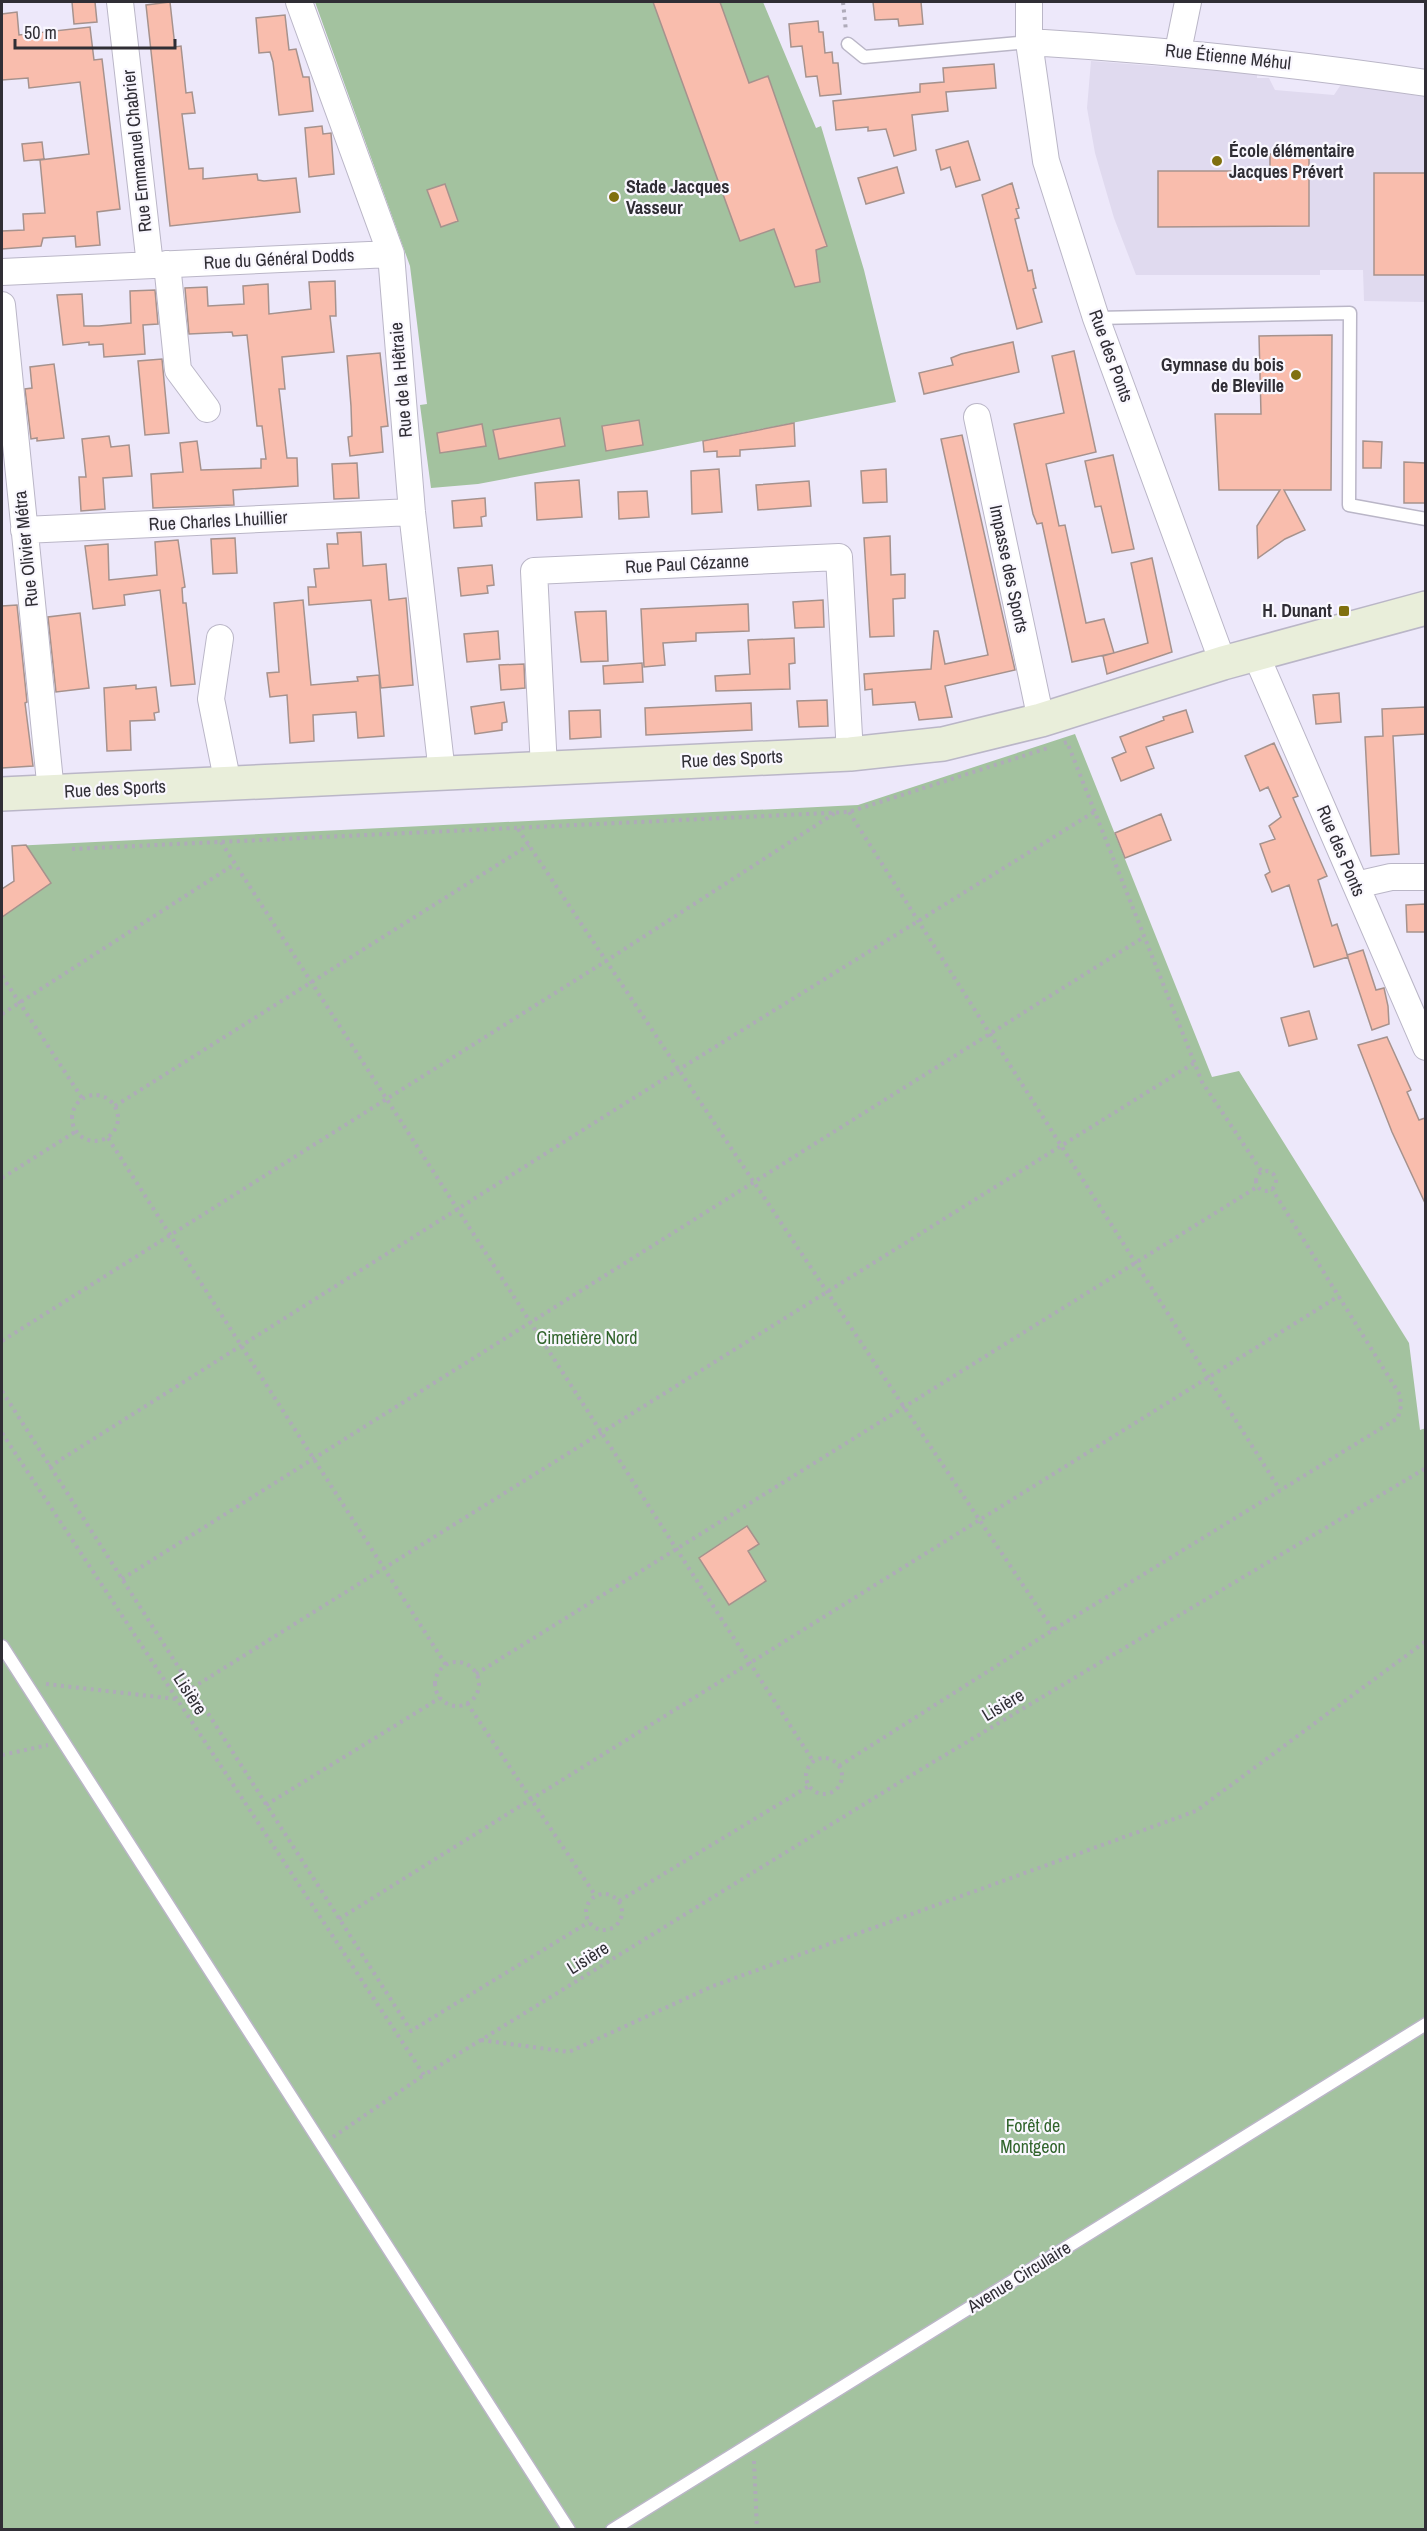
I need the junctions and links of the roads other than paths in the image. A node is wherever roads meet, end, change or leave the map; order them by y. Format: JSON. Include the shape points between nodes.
{"nodes":[{"id":1,"x":120,"y":2,"type":"edge"},
{"id":2,"x":299,"y":2,"type":"edge"},
{"id":3,"x":1029,"y":2,"type":"edge"},
{"id":4,"x":1188,"y":2,"type":"edge"},
{"id":5,"x":1029,"y":42,"type":"junction"},
{"id":6,"x":848,"y":44,"type":"road end"},
{"id":7,"x":1178,"y":51,"type":"junction"},
{"id":8,"x":1425,"y":83,"type":"edge"},
{"id":9,"x":391,"y":254,"type":"junction"},
{"id":10,"x":158,"y":265,"type":"junction"},
{"id":11,"x":2,"y":272,"type":"edge"},
{"id":12,"x":2,"y":305,"type":"edge"},
{"id":13,"x":1096,"y":318,"type":"junction"},
{"id":14,"x":207,"y":409,"type":"dead end"},
{"id":15,"x":977,"y":417,"type":"dead end"},
{"id":16,"x":412,"y":512,"type":"junction"},
{"id":17,"x":1425,"y":519,"type":"edge"},
{"id":18,"x":24,"y":530,"type":"junction"},
{"id":19,"x":1425,"y":608,"type":"edge"},
{"id":20,"x":220,"y":638,"type":"dead end"},
{"id":21,"x":1256,"y":655,"type":"junction"},
{"id":22,"x":1223,"y":663,"type":"junction"},
{"id":23,"x":1041,"y":720,"type":"junction"},
{"id":24,"x":850,"y":754,"type":"junction"},
{"id":25,"x":544,"y":768,"type":"junction"},
{"id":26,"x":442,"y":774,"type":"junction"},
{"id":27,"x":228,"y":784,"type":"junction"},
{"id":28,"x":51,"y":792,"type":"junction"},
{"id":29,"x":2,"y":794,"type":"edge"},
{"id":30,"x":1425,"y":877,"type":"edge"},
{"id":31,"x":1356,"y":885,"type":"junction"},
{"id":32,"x":1425,"y":1047,"type":"edge"},
{"id":33,"x":2,"y":1646,"type":"edge"},
{"id":34,"x":1425,"y":2024,"type":"edge"},
{"id":35,"x":569,"y":2529,"type":"edge"},
{"id":36,"x":612,"y":2529,"type":"edge"}],
"edges":[{"from":1,"to":10,"type":"street","name":"Rue Emmanuel Chabrier"},
{"from":2,"to":9,"type":"street","name":"Rue de la Hêtraie"},
{"from":3,"to":5,"type":"street","name":"Rue des Ponts"},
{"from":4,"to":7,"type":"street"},
{"from":5,"to":6,"type":"lane","via":[[864,57]]},
{"from":5,"to":7,"type":"street","name":"Rue Étienne Méhul"},
{"from":5,"to":13,"type":"street","name":"Rue des Ponts","via":[[1046,161]]},
{"from":7,"to":8,"type":"street","name":"Rue Étienne Méhul"},
{"from":9,"to":10,"type":"street","name":"Rue du Général Dodds"},
{"from":9,"to":16,"type":"street","name":"Rue de la Hêtraie"},
{"from":10,"to":11,"type":"street","name":"Rue du Général Dodds"},
{"from":10,"to":14,"type":"street","via":[[178,370]]},
{"from":12,"to":18,"type":"street","name":"Rue Olivier Métra"},
{"from":13,"to":17,"type":"lane","via":[[1350,313],[1349,505]]},
{"from":13,"to":22,"type":"street","name":"Rue des Ponts"},
{"from":15,"to":23,"type":"street","name":"Impasse des Sports"},
{"from":16,"to":18,"type":"street","name":"Rue Charles Lhuillier"},
{"from":16,"to":26,"type":"street","name":"Rue de la Hêtraie"},
{"from":18,"to":28,"type":"street","name":"Rue Olivier Métra"},
{"from":19,"to":21,"type":"street","name":"Rue des Sports"},
{"from":20,"to":27,"type":"street","via":[[211,699]]},
{"from":21,"to":22,"type":"street","name":"Rue des Sports"},
{"from":21,"to":31,"type":"street","name":"Rue des Ponts"},
{"from":22,"to":23,"type":"street","name":"Rue des Sports"},
{"from":23,"to":24,"type":"street","name":"Rue des Sports","via":[[943,744]]},
{"from":24,"to":25,"type":"street","name":"Rue des Sports"},
{"from":24,"to":25,"type":"street","name":"Rue Paul Cézanne","via":[[839,557],[827,557],[534,571]]},
{"from":25,"to":26,"type":"street","name":"Rue des Sports"},
{"from":26,"to":27,"type":"street","name":"Rue des Sports"},
{"from":27,"to":28,"type":"street","name":"Rue des Sports"},
{"from":28,"to":29,"type":"street","name":"Rue des Sports"},
{"from":30,"to":31,"type":"street"},
{"from":31,"to":32,"type":"street","name":"Rue des Ponts"},
{"from":33,"to":35,"type":"lane"},
{"from":34,"to":36,"type":"lane","name":"Avenue Circulaire"}]}
